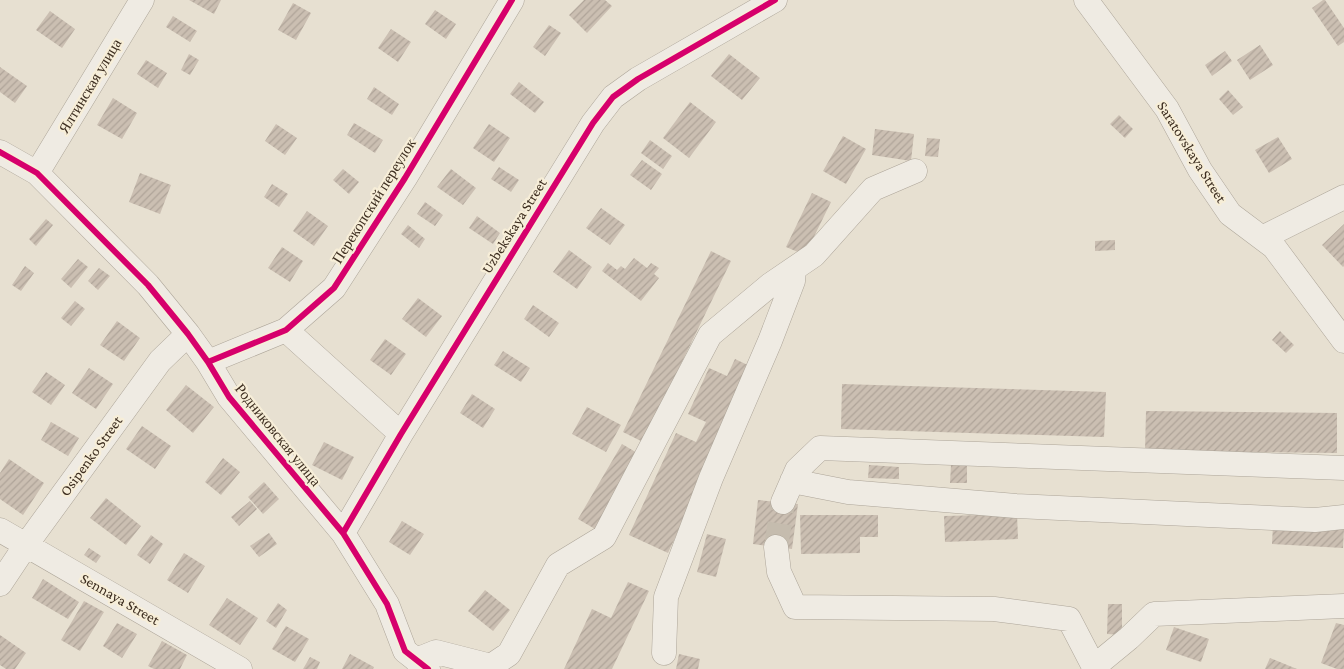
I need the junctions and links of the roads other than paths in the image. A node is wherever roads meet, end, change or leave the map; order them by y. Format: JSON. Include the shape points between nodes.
{"nodes":[{"id":1,"x":142,"y":0,"type":"edge"},
{"id":2,"x":512,"y":0,"type":"edge"},
{"id":3,"x":775,"y":0,"type":"edge"},
{"id":4,"x":1086,"y":0,"type":"edge"},
{"id":5,"x":0,"y":152,"type":"edge"},
{"id":6,"x":915,"y":171,"type":"dead end"},
{"id":7,"x":37,"y":173,"type":"junction"},
{"id":8,"x":1344,"y":197,"type":"edge"},
{"id":9,"x":1262,"y":238,"type":"junction"},
{"id":10,"x":794,"y":270,"type":"junction"},
{"id":11,"x":286,"y":330,"type":"junction"},
{"id":12,"x":188,"y":334,"type":"junction"},
{"id":13,"x":1344,"y":341,"type":"edge"},
{"id":14,"x":208,"y":362,"type":"junction"},
{"id":15,"x":401,"y":434,"type":"junction"},
{"id":16,"x":1344,"y":468,"type":"edge"},
{"id":17,"x":792,"y":481,"type":"junction"},
{"id":18,"x":782,"y":502,"type":"tunnel mouth"},
{"id":19,"x":1344,"y":517,"type":"edge"},
{"id":20,"x":0,"y":530,"type":"edge"},
{"id":21,"x":343,"y":533,"type":"junction"},
{"id":22,"x":26,"y":545,"type":"junction"},
{"id":23,"x":776,"y":547,"type":"tunnel mouth"},
{"id":24,"x":0,"y":584,"type":"edge"},
{"id":25,"x":1344,"y":606,"type":"edge"},
{"id":26,"x":664,"y":653,"type":"dead end"},
{"id":27,"x":412,"y":662,"type":"edge"},
{"id":28,"x":1095,"y":668,"type":"edge"},
{"id":29,"x":240,"y":669,"type":"edge"}],
"edges":[{"from":1,"to":7,"type":"street","name":"Ялтинская улица"},
{"from":2,"to":11,"type":"street","name":"Перекопский переулок","via":[[405,178],[334,288]]},
{"from":3,"to":15,"type":"street","name":"Uzbekskaya Street","via":[[638,79],[613,97],[593,123]]},
{"from":4,"to":9,"type":"street","name":"Saratovskaya Street","via":[[1167,109],[1200,170],[1230,214]]},
{"from":5,"to":7,"type":"street","name":"Родниковская улица"},
{"from":6,"to":10,"type":"street","via":[[873,189],[814,255]]},
{"from":7,"to":12,"type":"street","name":"Родниковская улица","via":[[148,285]]},
{"from":8,"to":9,"type":"street"},
{"from":9,"to":13,"type":"street","name":"Saratovskaya Street","via":[[1274,247]]},
{"from":10,"to":26,"type":"street","via":[[787,298],[710,478],[666,597]]},
{"from":10,"to":27,"type":"street","via":[[770,285],[710,335],[604,537],[558,565],[509,654],[491,666],[436,652]]},
{"from":11,"to":14,"type":"street","name":"Перекопский переулок"},
{"from":11,"to":15,"type":"street"},
{"from":12,"to":14,"type":"street","name":"Родниковская улица"},
{"from":12,"to":22,"type":"street","name":"Osipenko Street","via":[[160,361]]},
{"from":14,"to":21,"type":"street","name":"Родниковская улица","via":[[228,397]]},
{"from":15,"to":21,"type":"street","name":"Uzbekskaya Street"},
{"from":16,"to":17,"type":"street","via":[[820,448],[797,470]]},
{"from":17,"to":18,"type":"street"},
{"from":17,"to":19,"type":"street","via":[[848,492],[1016,506],[1315,520]]},
{"from":20,"to":22,"type":"street","name":"Sennaya Street"},
{"from":21,"to":27,"type":"street","name":"Родниковская улица","via":[[387,604]]},
{"from":22,"to":24,"type":"street","name":"Osipenko Street"},
{"from":22,"to":29,"type":"street","name":"Sennaya Street"},
{"from":23,"to":28,"type":"street","via":[[779,572],[795,606],[994,609],[1069,619]]},
{"from":25,"to":28,"type":"street","via":[[1154,614]]}]}
